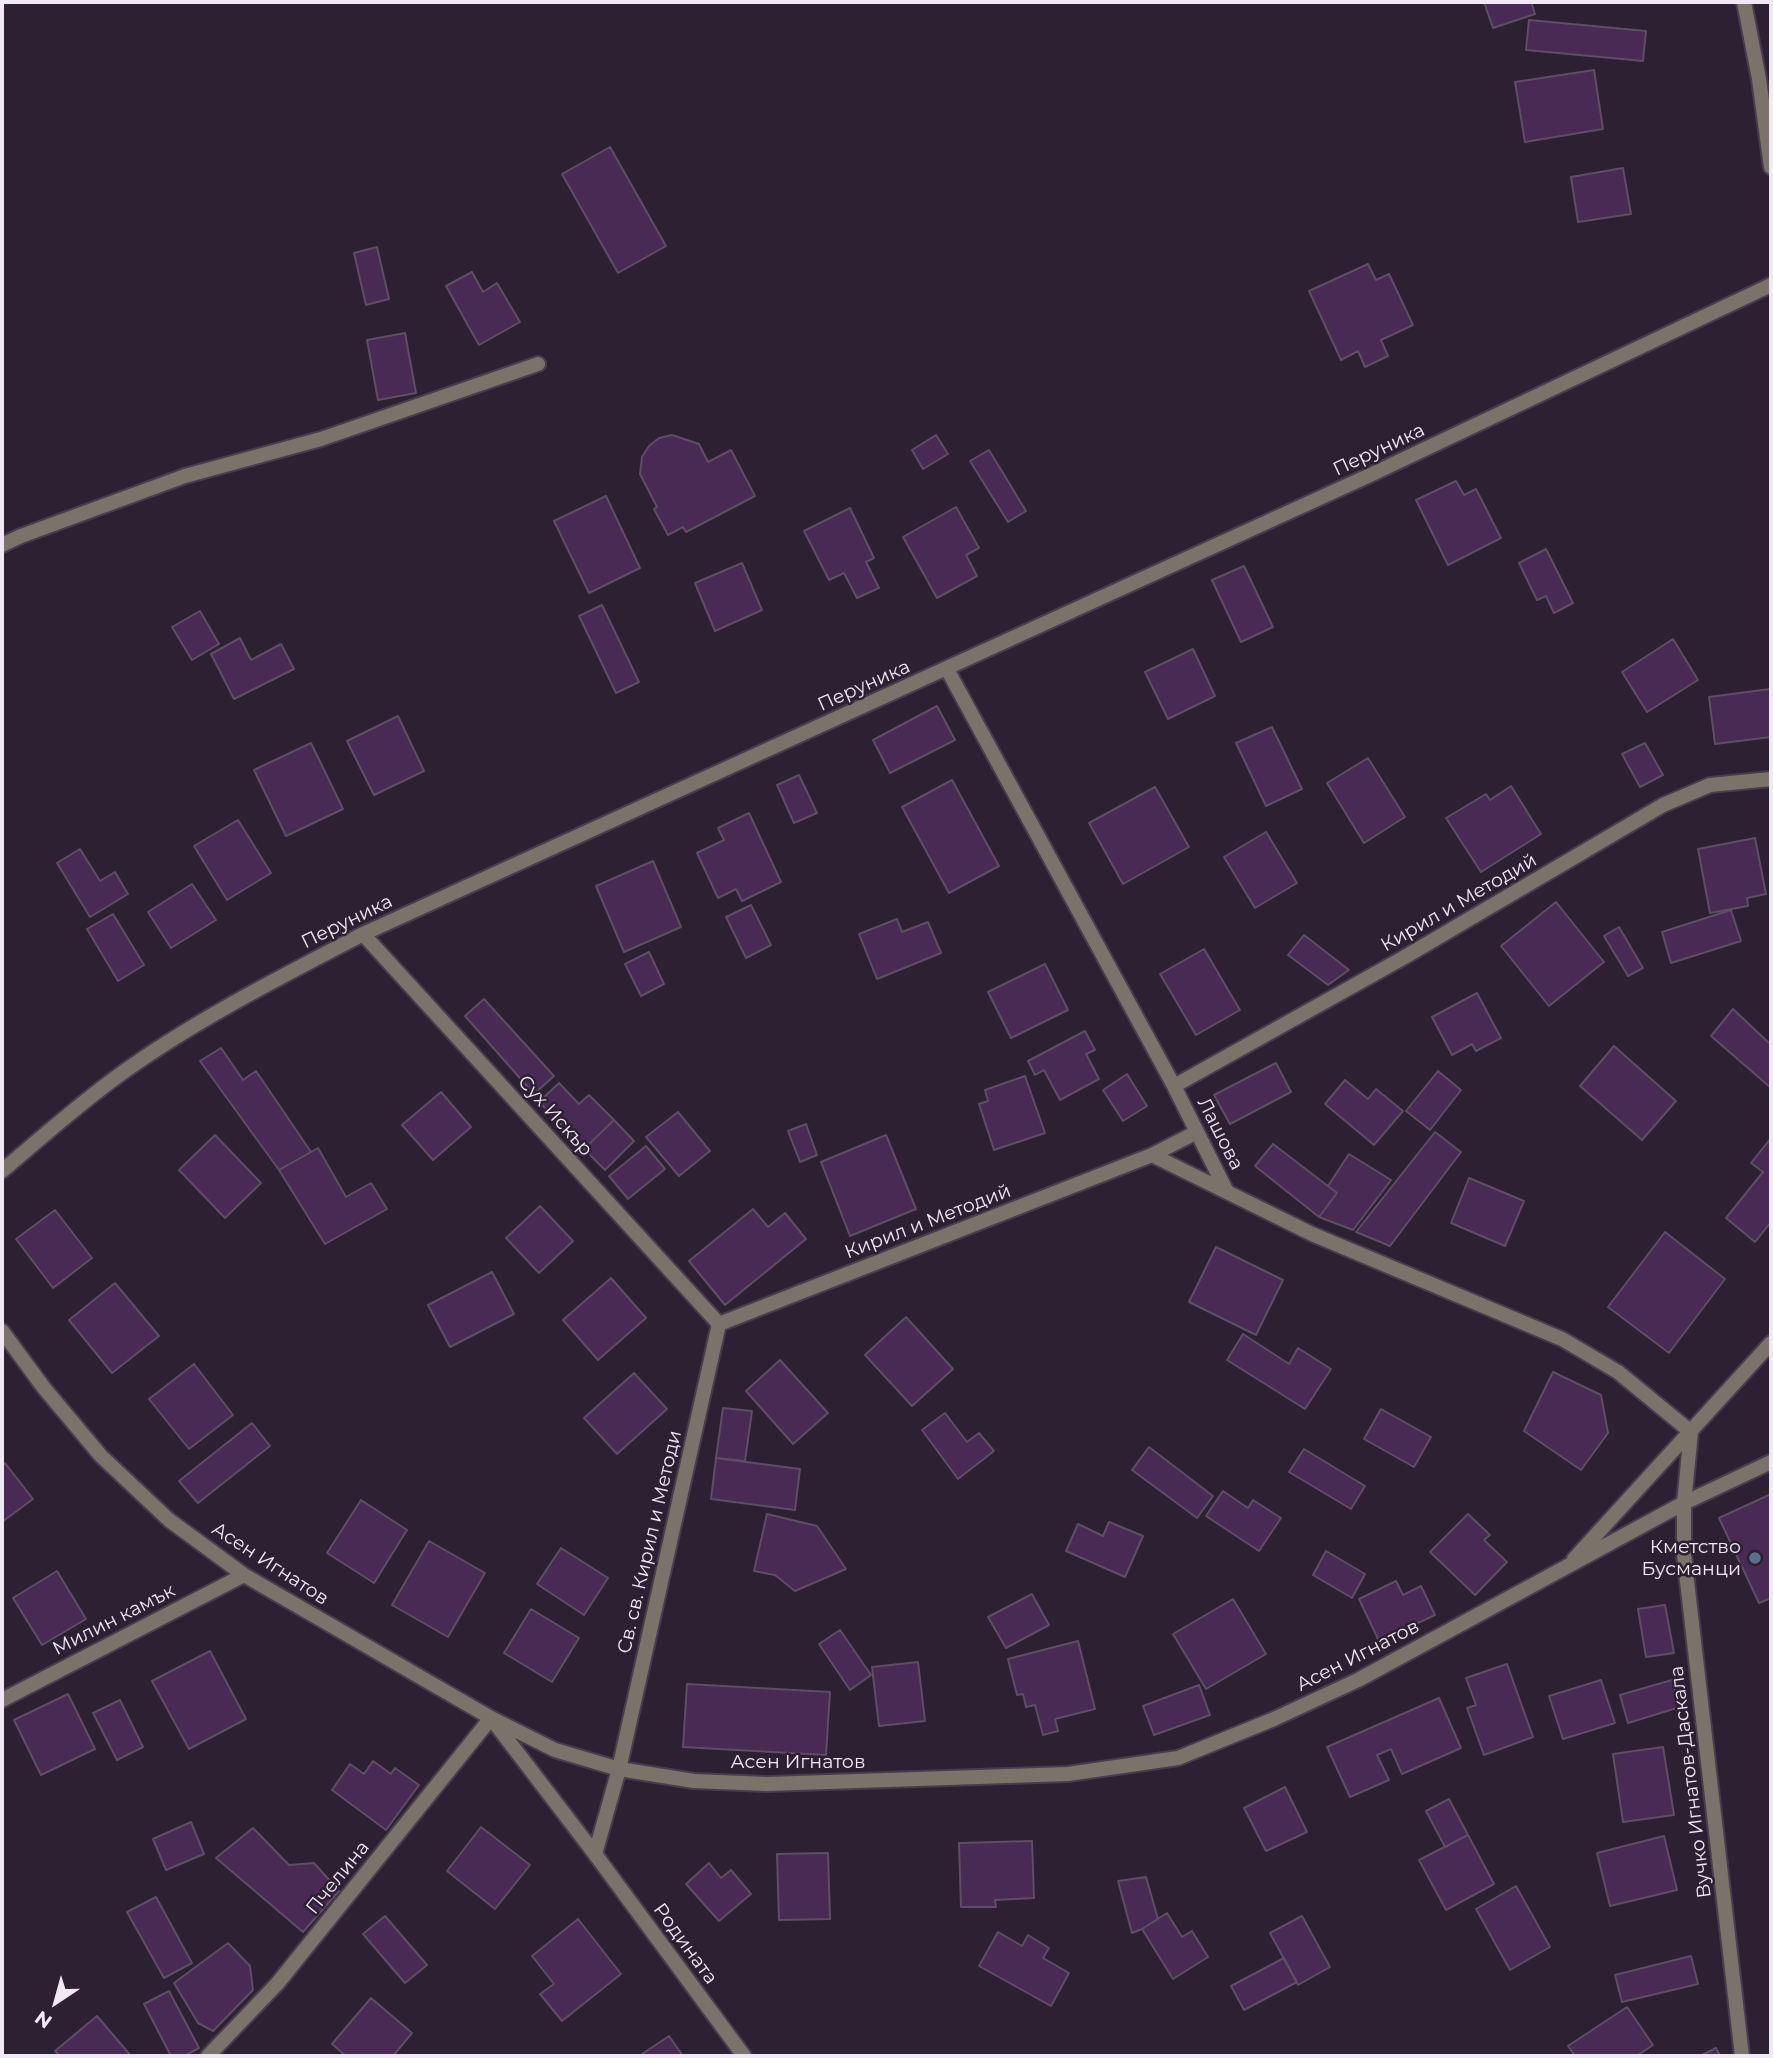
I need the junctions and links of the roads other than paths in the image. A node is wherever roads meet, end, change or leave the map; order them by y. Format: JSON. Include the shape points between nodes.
{"nodes":[{"id":1,"x":1744,"y":2,"type":"edge"},
{"id":2,"x":1771,"y":167,"type":"edge"},
{"id":3,"x":1771,"y":285,"type":"edge"},
{"id":4,"x":538,"y":364,"type":"dead end"},
{"id":5,"x":2,"y":545,"type":"edge"},
{"id":6,"x":947,"y":669,"type":"junction"},
{"id":7,"x":1771,"y":779,"type":"edge"},
{"id":8,"x":363,"y":934,"type":"junction"},
{"id":9,"x":1174,"y":1086,"type":"junction"},
{"id":10,"x":1197,"y":1132,"type":"junction"},
{"id":11,"x":1152,"y":1156,"type":"junction"},
{"id":12,"x":2,"y":1171,"type":"edge"},
{"id":13,"x":1227,"y":1192,"type":"junction"},
{"id":14,"x":719,"y":1324,"type":"junction"},
{"id":15,"x":2,"y":1331,"type":"edge"},
{"id":16,"x":1771,"y":1343,"type":"edge"},
{"id":17,"x":1691,"y":1432,"type":"junction"},
{"id":18,"x":1771,"y":1462,"type":"edge"},
{"id":19,"x":1684,"y":1503,"type":"junction"},
{"id":20,"x":1564,"y":1569,"type":"junction"},
{"id":21,"x":244,"y":1575,"type":"junction"},
{"id":22,"x":2,"y":1700,"type":"edge"},
{"id":23,"x":491,"y":1718,"type":"junction"},
{"id":24,"x":619,"y":1769,"type":"junction"},
{"id":25,"x":595,"y":1854,"type":"junction"},
{"id":26,"x":208,"y":2056,"type":"edge"},
{"id":27,"x":744,"y":2056,"type":"edge"},
{"id":28,"x":1742,"y":2056,"type":"edge"}],
"edges":[{"from":1,"to":2,"type":"street"},
{"from":3,"to":6,"type":"street","name":"Перуника"},
{"from":4,"to":5,"type":"street","via":[[321,439],[185,477]]},
{"from":6,"to":8,"type":"street","name":"Перуника"},
{"from":6,"to":9,"type":"street","name":"Лашова"},
{"from":7,"to":9,"type":"street","name":"Кирил и Методий","via":[[1710,785],[1663,805]]},
{"from":8,"to":12,"type":"street","name":"Перуника","via":[[274,980],[122,1073]]},
{"from":8,"to":14,"type":"street","name":"Сух Искър"},
{"from":9,"to":10,"type":"street","name":"Лашова"},
{"from":10,"to":11,"type":"street","name":"Кирил и Методий"},
{"from":10,"to":13,"type":"street","name":"Лашова"},
{"from":11,"to":13,"type":"street"},
{"from":11,"to":14,"type":"street","name":"Кирил и Методий"},
{"from":13,"to":17,"type":"street","name":"Лашова","via":[[1312,1234],[1562,1339],[1618,1373]]},
{"from":14,"to":24,"type":"street","name":"Св. св. Кирил и Методи"},
{"from":15,"to":21,"type":"street","name":"Асен Игнатов","via":[[101,1456],[170,1520]]},
{"from":16,"to":17,"type":"street"},
{"from":17,"to":19,"type":"street","name":"Вучко Игнатов-Даскала"},
{"from":17,"to":20,"type":"street"},
{"from":18,"to":19,"type":"street","name":"Асен Игнатов"},
{"from":19,"to":20,"type":"street","name":"Асен Игнатов"},
{"from":19,"to":28,"type":"street","name":"Вучко Игнатов-Даскала","via":[[1684,1555]]},
{"from":20,"to":24,"type":"street","name":"Асен Игнатов","via":[[1358,1680],[1178,1758],[1068,1774],[767,1784],[694,1781]]},
{"from":21,"to":22,"type":"street","name":"Милин камък"},
{"from":21,"to":23,"type":"street","name":"Асен Игнатов"},
{"from":23,"to":24,"type":"street","name":"Асен Игнатов","via":[[555,1750]]},
{"from":23,"to":25,"type":"street","name":"Родината"},
{"from":23,"to":26,"type":"street","name":"Пчелина","via":[[277,1984]]},
{"from":24,"to":25,"type":"street"},
{"from":25,"to":27,"type":"street","name":"Родината"}]}
